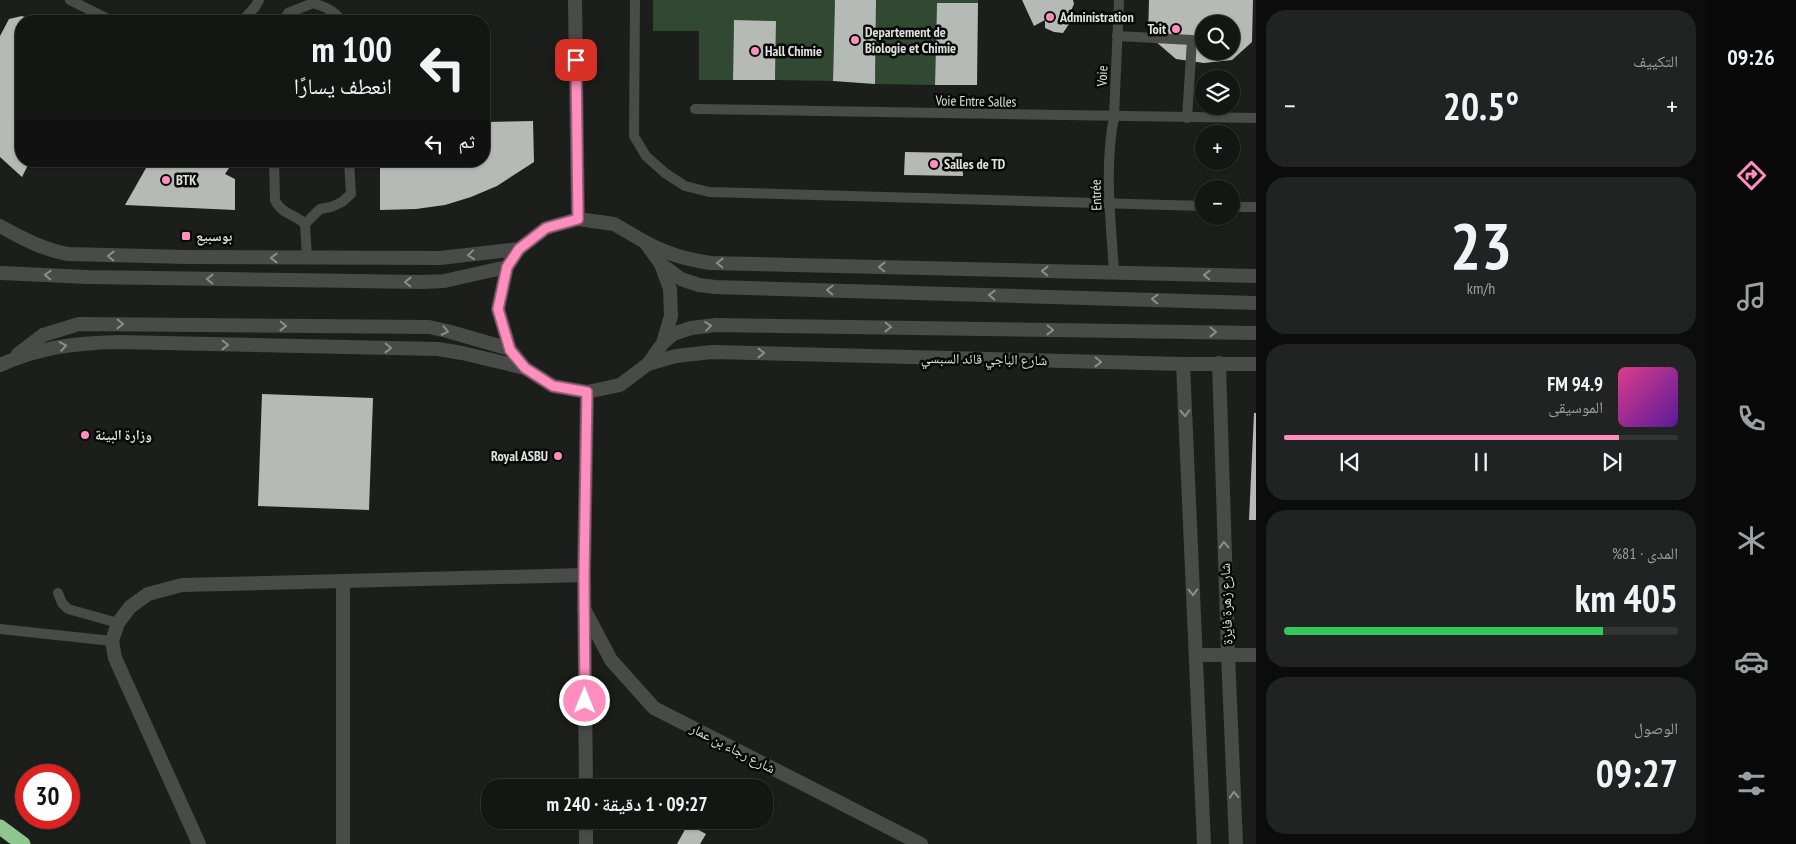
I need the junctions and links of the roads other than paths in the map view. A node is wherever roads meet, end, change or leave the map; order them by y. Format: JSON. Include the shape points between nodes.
{"nodes":[{"id":1,"x":70,"y":0,"type":"edge"},
{"id":2,"x":259,"y":0,"type":"edge"},
{"id":3,"x":576,"y":0,"type":"edge"},
{"id":4,"x":635,"y":0,"type":"edge"},
{"id":5,"x":1119,"y":0,"type":"edge"},
{"id":6,"x":100,"y":15,"type":"edge"},
{"id":7,"x":248,"y":15,"type":"edge"},
{"id":8,"x":287,"y":15,"type":"edge"},
{"id":9,"x":339,"y":15,"type":"edge"},
{"id":10,"x":1117,"y":36,"type":"junction"},
{"id":11,"x":695,"y":109,"type":"dead end"},
{"id":12,"x":1114,"y":117,"type":"junction"},
{"id":13,"x":1186,"y":118,"type":"junction"},
{"id":14,"x":1256,"y":118,"type":"edge"},
{"id":15,"x":274,"y":167,"type":"edge"},
{"id":16,"x":350,"y":167,"type":"edge"},
{"id":17,"x":1110,"y":203,"type":"junction"},
{"id":18,"x":1195,"y":206,"type":"edge"},
{"id":19,"x":1240,"y":207,"type":"edge"},
{"id":20,"x":1256,"y":207,"type":"edge"},
{"id":21,"x":578,"y":219,"type":"junction"},
{"id":22,"x":304,"y":224,"type":"junction"},
{"id":23,"x":0,"y":226,"type":"edge"},
{"id":24,"x":645,"y":242,"type":"junction"},
{"id":25,"x":519,"y":249,"type":"junction"},
{"id":26,"x":307,"y":258,"type":"junction"},
{"id":27,"x":661,"y":264,"type":"junction"},
{"id":28,"x":507,"y":267,"type":"junction"},
{"id":29,"x":1114,"y":272,"type":"junction"},
{"id":30,"x":0,"y":273,"type":"edge"},
{"id":31,"x":1256,"y":276,"type":"edge"},
{"id":32,"x":1256,"y":303,"type":"edge"},
{"id":33,"x":1256,"y":333,"type":"edge"},
{"id":34,"x":663,"y":343,"type":"junction"},
{"id":35,"x":510,"y":350,"type":"junction"},
{"id":36,"x":6,"y":362,"type":"edge"},
{"id":37,"x":1219,"y":363,"type":"junction"},
{"id":38,"x":648,"y":364,"type":"junction"},
{"id":39,"x":1183,"y":364,"type":"junction"},
{"id":40,"x":1256,"y":364,"type":"edge"},
{"id":41,"x":525,"y":368,"type":"junction"},
{"id":42,"x":587,"y":392,"type":"junction"},
{"id":43,"x":584,"y":576,"type":"junction"},
{"id":44,"x":343,"y":582,"type":"junction"},
{"id":45,"x":58,"y":593,"type":"dead end"},
{"id":46,"x":584,"y":609,"type":"junction"},
{"id":47,"x":118,"y":622,"type":"junction"},
{"id":48,"x":0,"y":629,"type":"edge"},
{"id":49,"x":112,"y":641,"type":"junction"},
{"id":50,"x":1228,"y":654,"type":"junction"},
{"id":51,"x":1196,"y":655,"type":"junction"},
{"id":52,"x":1256,"y":655,"type":"edge"},
{"id":53,"x":586,"y":779,"type":"edge"},
{"id":54,"x":0,"y":827,"type":"edge"},
{"id":55,"x":586,"y":829,"type":"edge"},
{"id":56,"x":0,"y":838,"type":"edge"},
{"id":57,"x":11,"y":844,"type":"edge"},
{"id":58,"x":23,"y":844,"type":"edge"},
{"id":59,"x":199,"y":844,"type":"edge"},
{"id":60,"x":343,"y":844,"type":"edge"},
{"id":61,"x":586,"y":844,"type":"edge"},
{"id":62,"x":921,"y":844,"type":"edge"},
{"id":63,"x":1204,"y":844,"type":"edge"},
{"id":64,"x":1236,"y":844,"type":"edge"}],
"edges":[{"from":1,"to":6,"type":"lane"},
{"from":2,"to":7,"type":"lane"},
{"from":3,"to":21,"type":"street"},
{"from":4,"to":17,"type":"lane","via":[[634,136],[646,156],[685,186],[709,192]]},
{"from":5,"to":10,"type":"lane"},
{"from":8,"to":9,"type":"lane","via":[[313,3]]},
{"from":10,"to":12,"type":"lane","name":"Voie"},
{"from":10,"to":13,"type":"lane","via":[[1192,40]]},
{"from":11,"to":12,"type":"lane","name":"Voie Entre Salles"},
{"from":12,"to":13,"type":"lane","name":"Voie Entre Salles"},
{"from":12,"to":17,"type":"lane","name":"Entrée","via":[[1109,168]]},
{"from":13,"to":14,"type":"lane","name":"Voie Entre Salles"},
{"from":15,"to":22,"type":"lane","via":[[278,206]]},
{"from":16,"to":22,"type":"lane","via":[[351,194],[331,208],[320,210]]},
{"from":17,"to":18,"type":"lane"},
{"from":17,"to":29,"type":"lane","name":"Entrée"},
{"from":19,"to":20,"type":"lane"},
{"from":21,"to":24,"type":"street","via":[[614,224]]},
{"from":21,"to":25,"type":"street","via":[[546,228]]},
{"from":22,"to":26,"type":"lane"},
{"from":26,"to":23,"type":"street","one_way":true,"via":[[68,254],[55,252]]},
{"from":24,"to":27,"type":"street"},
{"from":29,"to":24,"type":"street","one_way":true,"via":[[710,263],[687,260]]},
{"from":25,"to":26,"type":"street","one_way":true,"via":[[440,258]]},
{"from":25,"to":28,"type":"street"},
{"from":32,"to":27,"type":"street","one_way":true,"via":[[716,287],[681,279]]},
{"from":27,"to":34,"type":"street","via":[[670,290],[671,316]]},
{"from":28,"to":30,"type":"street","one_way":true,"via":[[444,281],[422,282]]},
{"from":28,"to":35,"type":"street","via":[[498,309]]},
{"from":31,"to":29,"type":"street","one_way":true},
{"from":34,"to":33,"type":"street","one_way":true,"via":[[673,334],[716,325]]},
{"from":34,"to":38,"type":"street"},
{"from":36,"to":35,"type":"street","one_way":true,"via":[[43,335],[79,324],[429,327]]},
{"from":35,"to":41,"type":"street"},
{"from":36,"to":41,"type":"street","one_way":true,"via":[[42,349],[118,342],[438,349]]},
{"from":37,"to":39,"type":"street","name":"شارع الباجي قائد السبسي"},
{"from":37,"to":40,"type":"street","name":"شارع الباجي قائد السبسي"},
{"from":50,"to":37,"type":"street","name":"شارع زهرة فايزة","one_way":true},
{"from":38,"to":39,"type":"street","name":"شارع الباجي قائد السبسي","one_way":true,"via":[[676,356],[712,352]]},
{"from":38,"to":42,"type":"street","via":[[620,385]]},
{"from":39,"to":51,"type":"street","one_way":true},
{"from":41,"to":42,"type":"street","via":[[553,386]]},
{"from":42,"to":43,"type":"street"},
{"from":43,"to":44,"type":"street"},
{"from":43,"to":46,"type":"street"},
{"from":44,"to":47,"type":"street","via":[[182,585],[148,594],[130,607]]},
{"from":44,"to":60,"type":"street"},
{"from":45,"to":47,"type":"lane","via":[[68,609]]},
{"from":46,"to":53,"type":"street"},
{"from":46,"to":62,"type":"street","name":"شارع رجاء بن عمار","via":[[611,660],[654,708]]},
{"from":47,"to":49,"type":"street"},
{"from":48,"to":49,"type":"lane"},
{"from":49,"to":59,"type":"street","via":[[115,658]]},
{"from":50,"to":51,"type":"street"},
{"from":50,"to":52,"type":"street"},
{"from":64,"to":50,"type":"street","name":"شارع زهرة فايزة","one_way":true},
{"from":51,"to":63,"type":"street"},
{"from":54,"to":58,"type":"highway"},
{"from":55,"to":61,"type":"street"},
{"from":56,"to":57,"type":"highway"}]}
